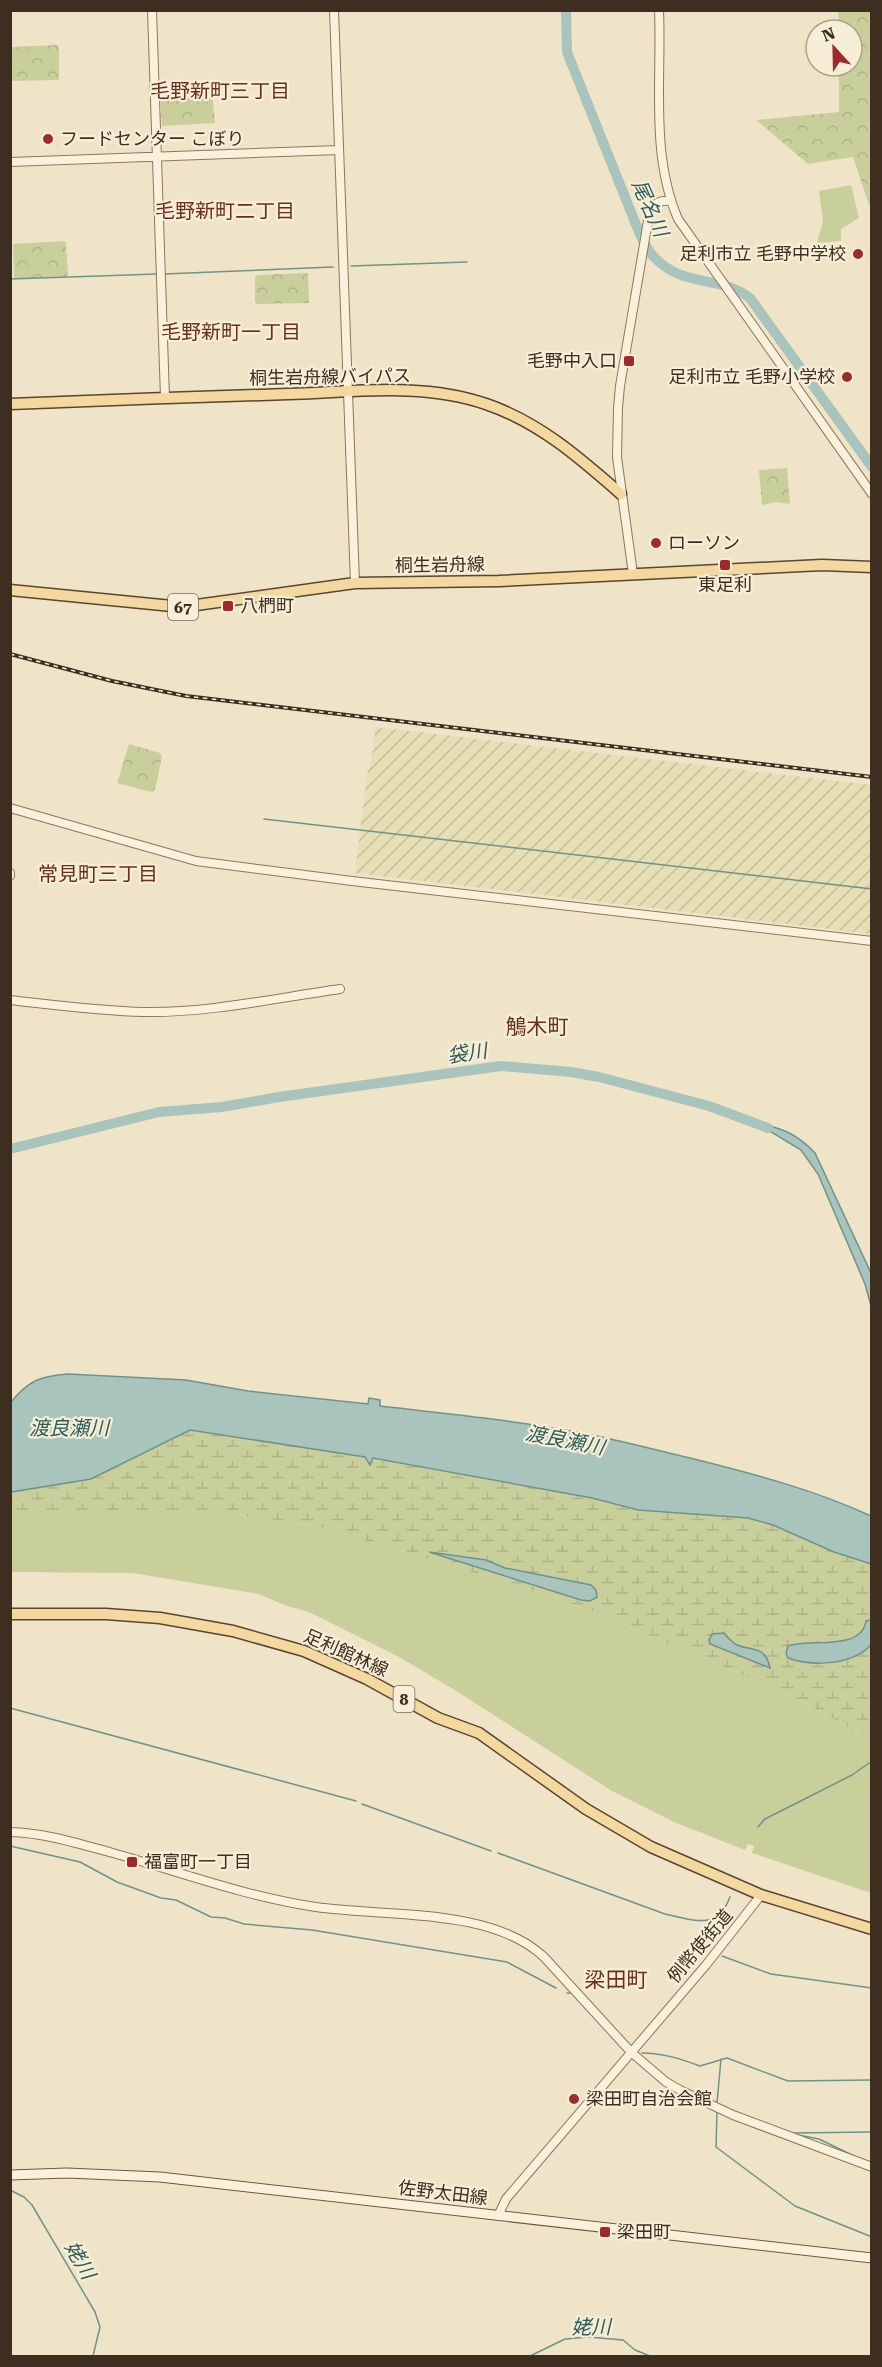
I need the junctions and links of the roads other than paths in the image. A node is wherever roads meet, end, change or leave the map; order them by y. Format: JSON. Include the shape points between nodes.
{"nodes":[{"id":1,"x":152,"y":10,"type":"edge"},
{"id":2,"x":334,"y":10,"type":"edge"},
{"id":3,"x":659,"y":10,"type":"edge"},
{"id":4,"x":339,"y":150,"type":"junction"},
{"id":5,"x":157,"y":157,"type":"junction"},
{"id":6,"x":10,"y":162,"type":"edge"},
{"id":7,"x":670,"y":201,"type":"junction"},
{"id":8,"x":347,"y":392,"type":"junction"},
{"id":9,"x":165,"y":398,"type":"junction"},
{"id":10,"x":10,"y":404,"type":"edge"},
{"id":11,"x":621,"y":494,"type":"junction"},
{"id":12,"x":872,"y":494,"type":"edge"},
{"id":13,"x":872,"y":567,"type":"edge"},
{"id":14,"x":633,"y":574,"type":"junction"},
{"id":15,"x":355,"y":583,"type":"junction"},
{"id":16,"x":10,"y":591,"type":"edge"},
{"id":17,"x":10,"y":808,"type":"edge"},
{"id":18,"x":872,"y":941,"type":"edge"},
{"id":19,"x":340,"y":988,"type":"dead end"},
{"id":20,"x":10,"y":999,"type":"edge"},
{"id":21,"x":10,"y":1614,"type":"edge"},
{"id":22,"x":10,"y":1832,"type":"edge"},
{"id":23,"x":761,"y":1895,"type":"junction"},
{"id":24,"x":872,"y":1929,"type":"edge"},
{"id":25,"x":631,"y":2052,"type":"junction"},
{"id":26,"x":872,"y":2167,"type":"edge"},
{"id":27,"x":10,"y":2175,"type":"edge"},
{"id":28,"x":498,"y":2216,"type":"junction"},
{"id":29,"x":872,"y":2258,"type":"edge"}],
"edges":[{"from":1,"to":5,"type":"street"},
{"from":2,"to":4,"type":"street"},
{"from":3,"to":7,"type":"street","via":[[661,155]]},
{"from":4,"to":5,"type":"street"},
{"from":4,"to":8,"type":"street"},
{"from":5,"to":6,"type":"street"},
{"from":5,"to":9,"type":"street"},
{"from":7,"to":11,"type":"street","via":[[662,200],[652,207],[642,253],[618,408]]},
{"from":7,"to":12,"type":"street","via":[[684,228]]},
{"from":8,"to":9,"type":"main road","name":"桐生岩舟線バイパス"},
{"from":8,"to":11,"type":"main road","name":"桐生岩舟線バイパス","via":[[427,391],[499,409],[541,429]]},
{"from":8,"to":15,"type":"street"},
{"from":9,"to":10,"type":"main road","name":"桐生岩舟線バイパス"},
{"from":11,"to":14,"type":"street"},
{"from":13,"to":14,"type":"main road","name":"桐生岩舟線","number":"67","via":[[822,565]]},
{"from":14,"to":15,"type":"main road","name":"桐生岩舟線","number":"67"},
{"from":15,"to":16,"type":"main road","name":"桐生岩舟線","number":"67","via":[[182,607]]},
{"from":17,"to":18,"type":"street","via":[[196,861]]},
{"from":19,"to":20,"type":"street","via":[[160,1012],[97,1010]]},
{"from":21,"to":23,"type":"main road","name":"足利館林線","number":"8","via":[[160,1618],[224,1629],[304,1651],[367,1679],[438,1718],[479,1733],[617,1828]]},
{"from":22,"to":25,"type":"street","via":[[51,1836],[216,1885],[292,1903],[447,1919],[510,1934],[533,1946]]},
{"from":23,"to":24,"type":"main road","number":"8"},
{"from":23,"to":25,"type":"street","name":"例幣使街道"},
{"from":25,"to":26,"type":"street","via":[[666,2082],[695,2098]]},
{"from":25,"to":28,"type":"street","name":"例幣使街道","via":[[506,2199]]},
{"from":27,"to":28,"type":"main road","name":"佐野太田線","via":[[160,2177]]},
{"from":28,"to":29,"type":"main road","name":"佐野太田線"}]}
